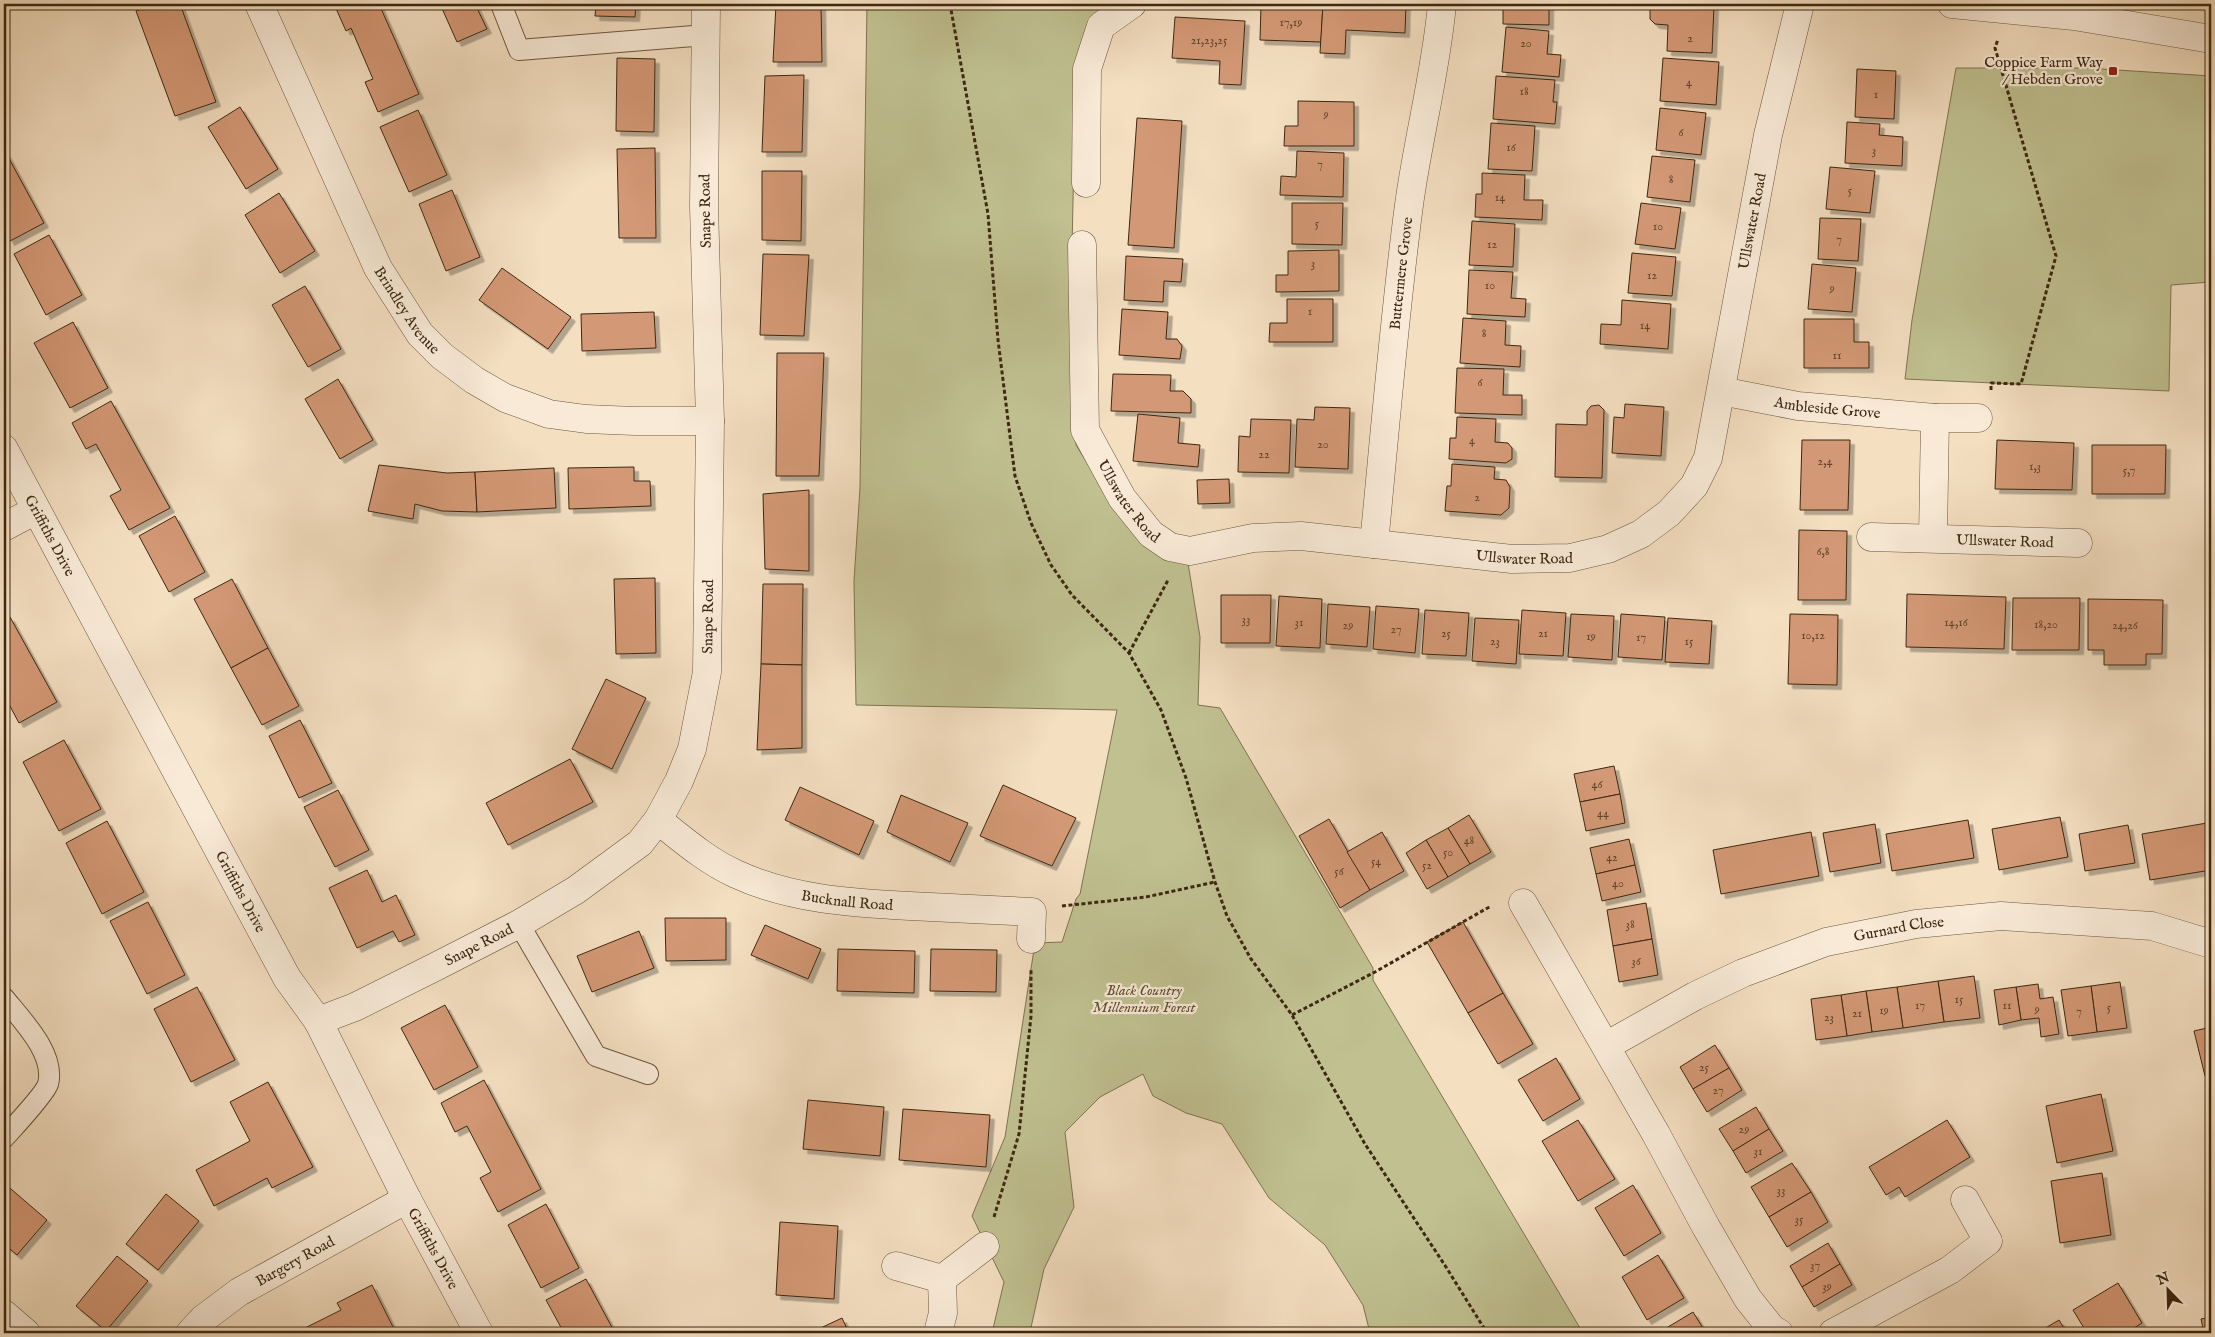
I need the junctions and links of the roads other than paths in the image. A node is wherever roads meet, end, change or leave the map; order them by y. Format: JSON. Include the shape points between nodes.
{"nodes":[{"id":1,"x":259,"y":4,"type":"edge"},
{"id":2,"x":501,"y":4,"type":"edge"},
{"id":3,"x":706,"y":4,"type":"edge"},
{"id":4,"x":1132,"y":4,"type":"edge"},
{"id":5,"x":1442,"y":4,"type":"edge"},
{"id":6,"x":1800,"y":4,"type":"edge"},
{"id":7,"x":1952,"y":4,"type":"edge"},
{"id":8,"x":2075,"y":10,"type":"edge"},
{"id":9,"x":706,"y":35,"type":"junction"},
{"id":10,"x":2211,"y":39,"type":"edge"},
{"id":11,"x":1086,"y":182,"type":"dead end"},
{"id":12,"x":1082,"y":245,"type":"dead end"},
{"id":13,"x":1721,"y":391,"type":"junction"},
{"id":14,"x":1935,"y":418,"type":"junction"},
{"id":15,"x":1978,"y":418,"type":"road end"},
{"id":16,"x":710,"y":421,"type":"junction"},
{"id":17,"x":4,"y":449,"type":"edge"},
{"id":18,"x":36,"y":510,"type":"junction"},
{"id":19,"x":4,"y":527,"type":"edge"},
{"id":20,"x":1872,"y":537,"type":"dead end"},
{"id":21,"x":1933,"y":538,"type":"junction"},
{"id":22,"x":2078,"y":543,"type":"dead end"},
{"id":23,"x":1374,"y":544,"type":"junction"},
{"id":24,"x":658,"y":820,"type":"junction"},
{"id":25,"x":1524,"y":903,"type":"road end"},
{"id":26,"x":518,"y":924,"type":"junction"},
{"id":27,"x":1031,"y":926,"type":"road end"},
{"id":28,"x":2211,"y":944,"type":"edge"},
{"id":29,"x":4,"y":998,"type":"edge"},
{"id":30,"x":318,"y":1021,"type":"junction"},
{"id":31,"x":1606,"y":1046,"type":"junction"},
{"id":32,"x":648,"y":1074,"type":"dead end"},
{"id":33,"x":4,"y":1138,"type":"edge"},
{"id":34,"x":407,"y":1199,"type":"junction"},
{"id":35,"x":1964,"y":1200,"type":"dead end"},
{"id":36,"x":985,"y":1246,"type":"road end"},
{"id":37,"x":896,"y":1266,"type":"dead end"},
{"id":38,"x":942,"y":1280,"type":"junction"},
{"id":39,"x":4,"y":1314,"type":"edge"},
{"id":40,"x":26,"y":1333,"type":"edge"},
{"id":41,"x":190,"y":1333,"type":"edge"},
{"id":42,"x":479,"y":1333,"type":"edge"},
{"id":43,"x":938,"y":1333,"type":"edge"},
{"id":44,"x":1779,"y":1333,"type":"edge"},
{"id":45,"x":1833,"y":1333,"type":"edge"}],
"edges":[{"from":1,"to":16,"type":"street","name":"Brindley Avenue","via":[[378,268],[420,334],[442,356],[505,398],[549,414],[625,421]]},
{"from":2,"to":9,"type":"lane","via":[[519,50]]},
{"from":3,"to":9,"type":"street","name":"Snape Road"},
{"from":4,"to":11,"type":"street","via":[[1101,26],[1087,69]]},
{"from":5,"to":23,"type":"street","name":"Buttermere Grove","via":[[1438,47],[1416,153],[1399,280]]},
{"from":6,"to":13,"type":"street","name":"Ullswater Road","via":[[1768,135]]},
{"from":7,"to":8,"type":"street","via":[[2006,10]]},
{"from":8,"to":10,"type":"street"},
{"from":9,"to":16,"type":"street","name":"Snape Road","via":[[704,206]]},
{"from":12,"to":23,"type":"street","name":"Ullswater Road","via":[[1085,430],[1122,498],[1151,534],[1170,547],[1190,551],[1253,538],[1301,536]]},
{"from":13,"to":14,"type":"street","name":"Ambleside Grove","via":[[1798,406]]},
{"from":13,"to":23,"type":"street","name":"Ullswater Road","via":[[1708,458],[1694,486],[1669,513],[1641,534],[1608,550],[1570,558],[1512,559]]},
{"from":14,"to":15,"type":"street","name":"Ambleside Grove"},
{"from":14,"to":21,"type":"street"},
{"from":16,"to":24,"type":"street","name":"Snape Road","via":[[707,672],[692,749],[679,782]]},
{"from":17,"to":18,"type":"street","name":"Griffiths Drive"},
{"from":18,"to":19,"type":"street"},
{"from":18,"to":30,"type":"street","name":"Griffiths Drive","via":[[287,978]]},
{"from":20,"to":21,"type":"street","name":"Ullswater Road"},
{"from":21,"to":22,"type":"street","name":"Ullswater Road"},
{"from":24,"to":26,"type":"street","name":"Snape Road","via":[[640,843],[576,890]]},
{"from":24,"to":27,"type":"street","name":"Bucknall Road","via":[[734,874],[768,886],[811,897]]},
{"from":25,"to":31,"type":"street"},
{"from":26,"to":30,"type":"street","name":"Snape Road","via":[[355,1007]]},
{"from":26,"to":32,"type":"lane","via":[[596,1056]]},
{"from":28,"to":31,"type":"street","name":"Gurnard Close","via":[[2152,926],[2001,916],[1916,924],[1826,942],[1743,973]]},
{"from":29,"to":33,"type":"lane","via":[[36,1037],[48,1066],[48,1085]]},
{"from":30,"to":34,"type":"street","name":"Griffiths Drive"},
{"from":31,"to":44,"type":"street","via":[[1748,1299]]},
{"from":34,"to":41,"type":"street","name":"Bargery Road","via":[[238,1292]]},
{"from":34,"to":42,"type":"street","name":"Griffiths Drive"},
{"from":35,"to":45,"type":"street","via":[[1988,1241],[1950,1270]]},
{"from":36,"to":38,"type":"street"},
{"from":37,"to":38,"type":"street"},
{"from":38,"to":43,"type":"street","via":[[944,1313]]},
{"from":39,"to":40,"type":"street"}]}
